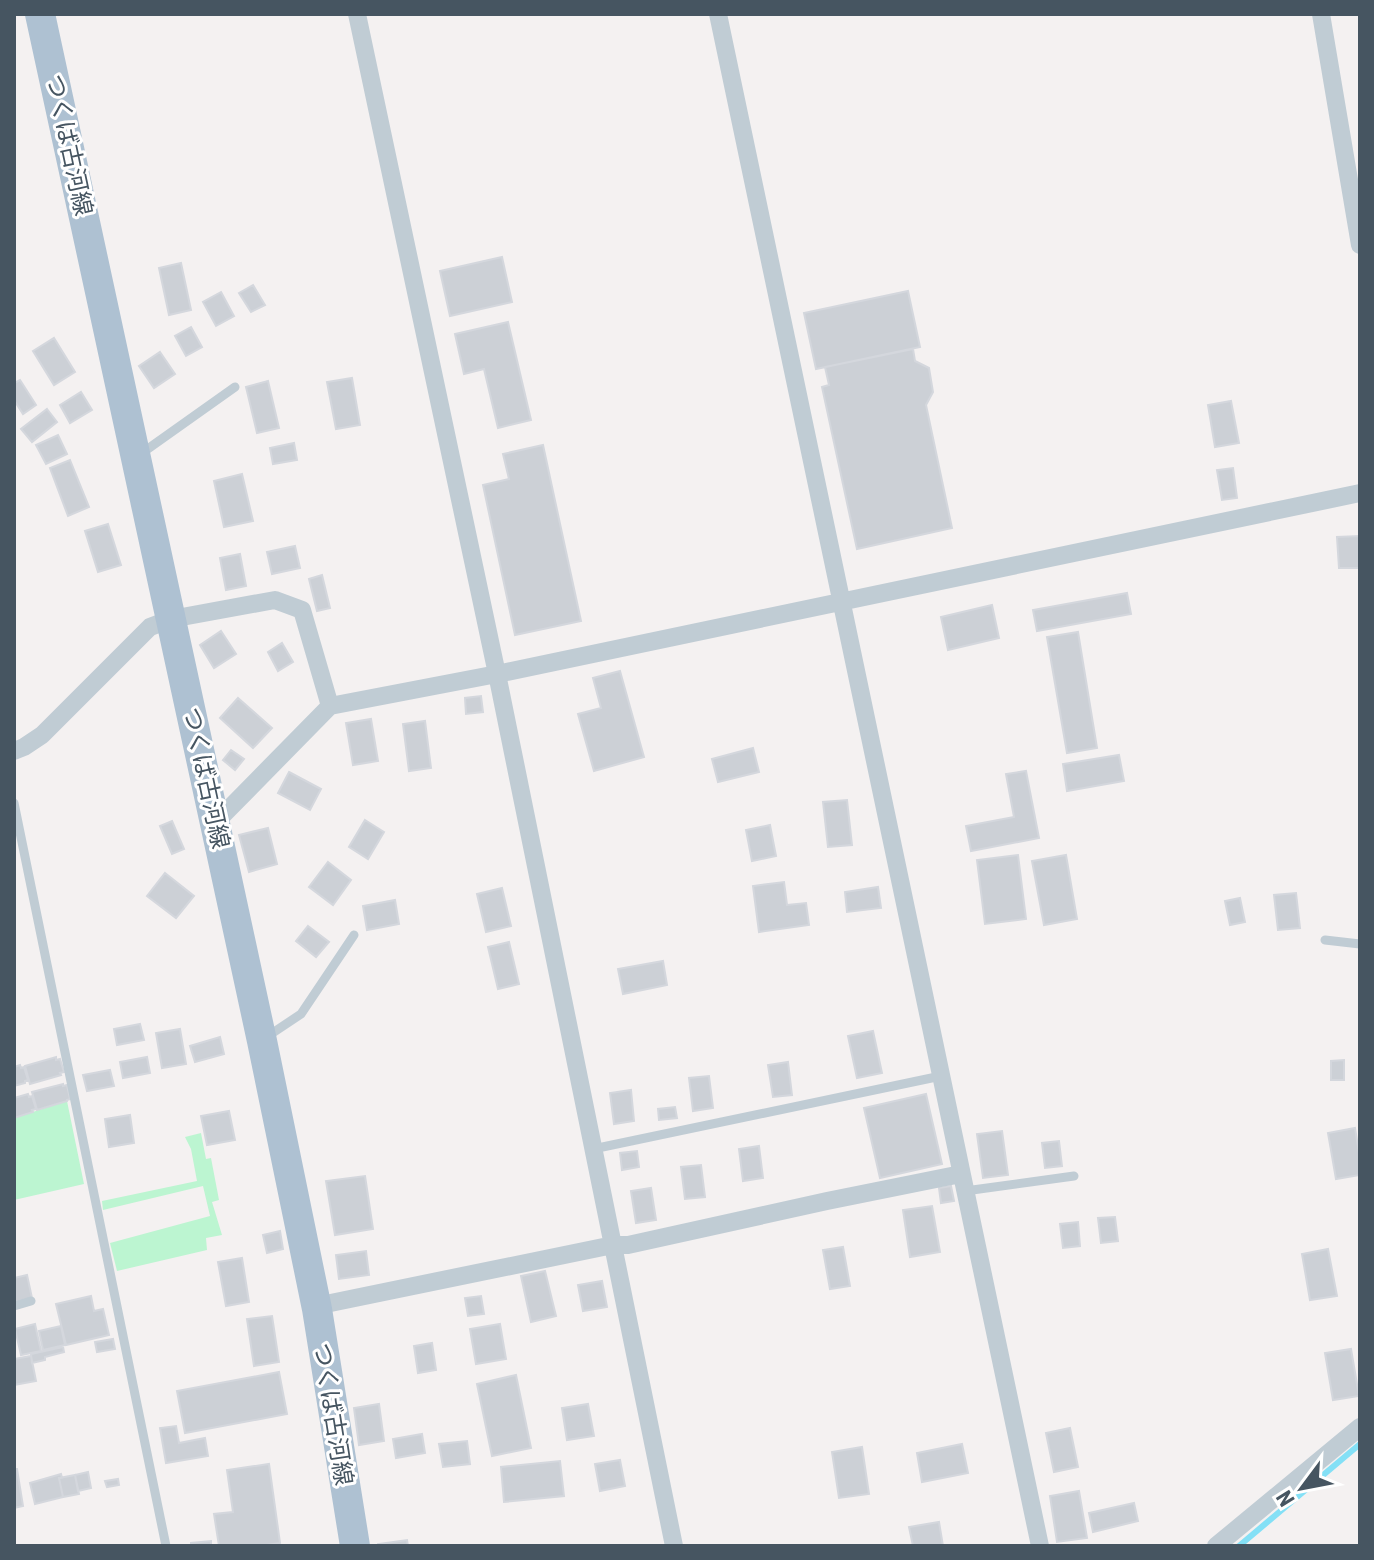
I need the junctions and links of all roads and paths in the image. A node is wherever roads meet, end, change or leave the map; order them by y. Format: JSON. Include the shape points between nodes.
{"nodes":[{"id":1,"x":40,"y":14,"type":"edge"},
{"id":2,"x":357,"y":14,"type":"edge"},
{"id":3,"x":718,"y":14,"type":"edge"},
{"id":4,"x":1321,"y":14,"type":"edge"},
{"id":5,"x":1360,"y":245,"type":"edge"},
{"id":6,"x":235,"y":387,"type":"dead end"},
{"id":7,"x":136,"y":458,"type":"junction"},
{"id":8,"x":1360,"y":493,"type":"edge"},
{"id":9,"x":842,"y":602,"type":"junction"},
{"id":10,"x":171,"y":619,"type":"junction"},
{"id":11,"x":497,"y":674,"type":"junction"},
{"id":12,"x":330,"y":706,"type":"junction"},
{"id":13,"x":14,"y":751,"type":"edge"},
{"id":14,"x":14,"y":803,"type":"edge"},
{"id":15,"x":215,"y":823,"type":"junction"},
{"id":16,"x":354,"y":935,"type":"dead end"},
{"id":17,"x":1325,"y":940,"type":"dead end"},
{"id":18,"x":1360,"y":944,"type":"edge"},
{"id":19,"x":262,"y":1041,"type":"junction"},
{"id":20,"x":941,"y":1076,"type":"junction"},
{"id":21,"x":593,"y":1149,"type":"junction"},
{"id":22,"x":1074,"y":1176,"type":"dead end"},
{"id":23,"x":963,"y":1183,"type":"junction"},
{"id":24,"x":613,"y":1245,"type":"junction"},
{"id":25,"x":31,"y":1301,"type":"dead end"},
{"id":26,"x":14,"y":1306,"type":"edge"},
{"id":27,"x":316,"y":1306,"type":"junction"},
{"id":28,"x":1360,"y":1427,"type":"edge"},
{"id":29,"x":166,"y":1546,"type":"edge"},
{"id":30,"x":355,"y":1546,"type":"edge"},
{"id":31,"x":674,"y":1546,"type":"edge"},
{"id":32,"x":1040,"y":1546,"type":"edge"},
{"id":33,"x":1216,"y":1546,"type":"edge"}],
"edges":[{"from":1,"to":7,"type":"main road","name":"つくば古河線"},
{"from":2,"to":11,"type":"street"},
{"from":3,"to":9,"type":"street"},
{"from":4,"to":5,"type":"street"},
{"from":6,"to":7,"type":"lane"},
{"from":7,"to":10,"type":"main road","name":"つくば古河線"},
{"from":8,"to":9,"type":"street"},
{"from":9,"to":11,"type":"street"},
{"from":9,"to":20,"type":"street"},
{"from":10,"to":12,"type":"street","via":[[275,600],[302,610]]},
{"from":10,"to":13,"type":"street","via":[[150,627],[42,735]]},
{"from":10,"to":15,"type":"main road","name":"つくば古河線"},
{"from":11,"to":12,"type":"street"},
{"from":11,"to":21,"type":"street"},
{"from":12,"to":15,"type":"street"},
{"from":14,"to":29,"type":"lane"},
{"from":15,"to":19,"type":"main road","name":"つくば古河線"},
{"from":16,"to":19,"type":"lane","via":[[301,1014]]},
{"from":17,"to":18,"type":"lane"},
{"from":19,"to":27,"type":"main road","name":"つくば古河線"},
{"from":20,"to":21,"type":"lane"},
{"from":20,"to":23,"type":"street"},
{"from":21,"to":24,"type":"street"},
{"from":22,"to":23,"type":"lane"},
{"from":23,"to":24,"type":"street","via":[[827,1201]]},
{"from":23,"to":32,"type":"street"},
{"from":24,"to":27,"type":"street"},
{"from":24,"to":31,"type":"street"},
{"from":25,"to":26,"type":"lane"},
{"from":27,"to":30,"type":"main road","name":"つくば古河線"},
{"from":28,"to":33,"type":"street"}]}
